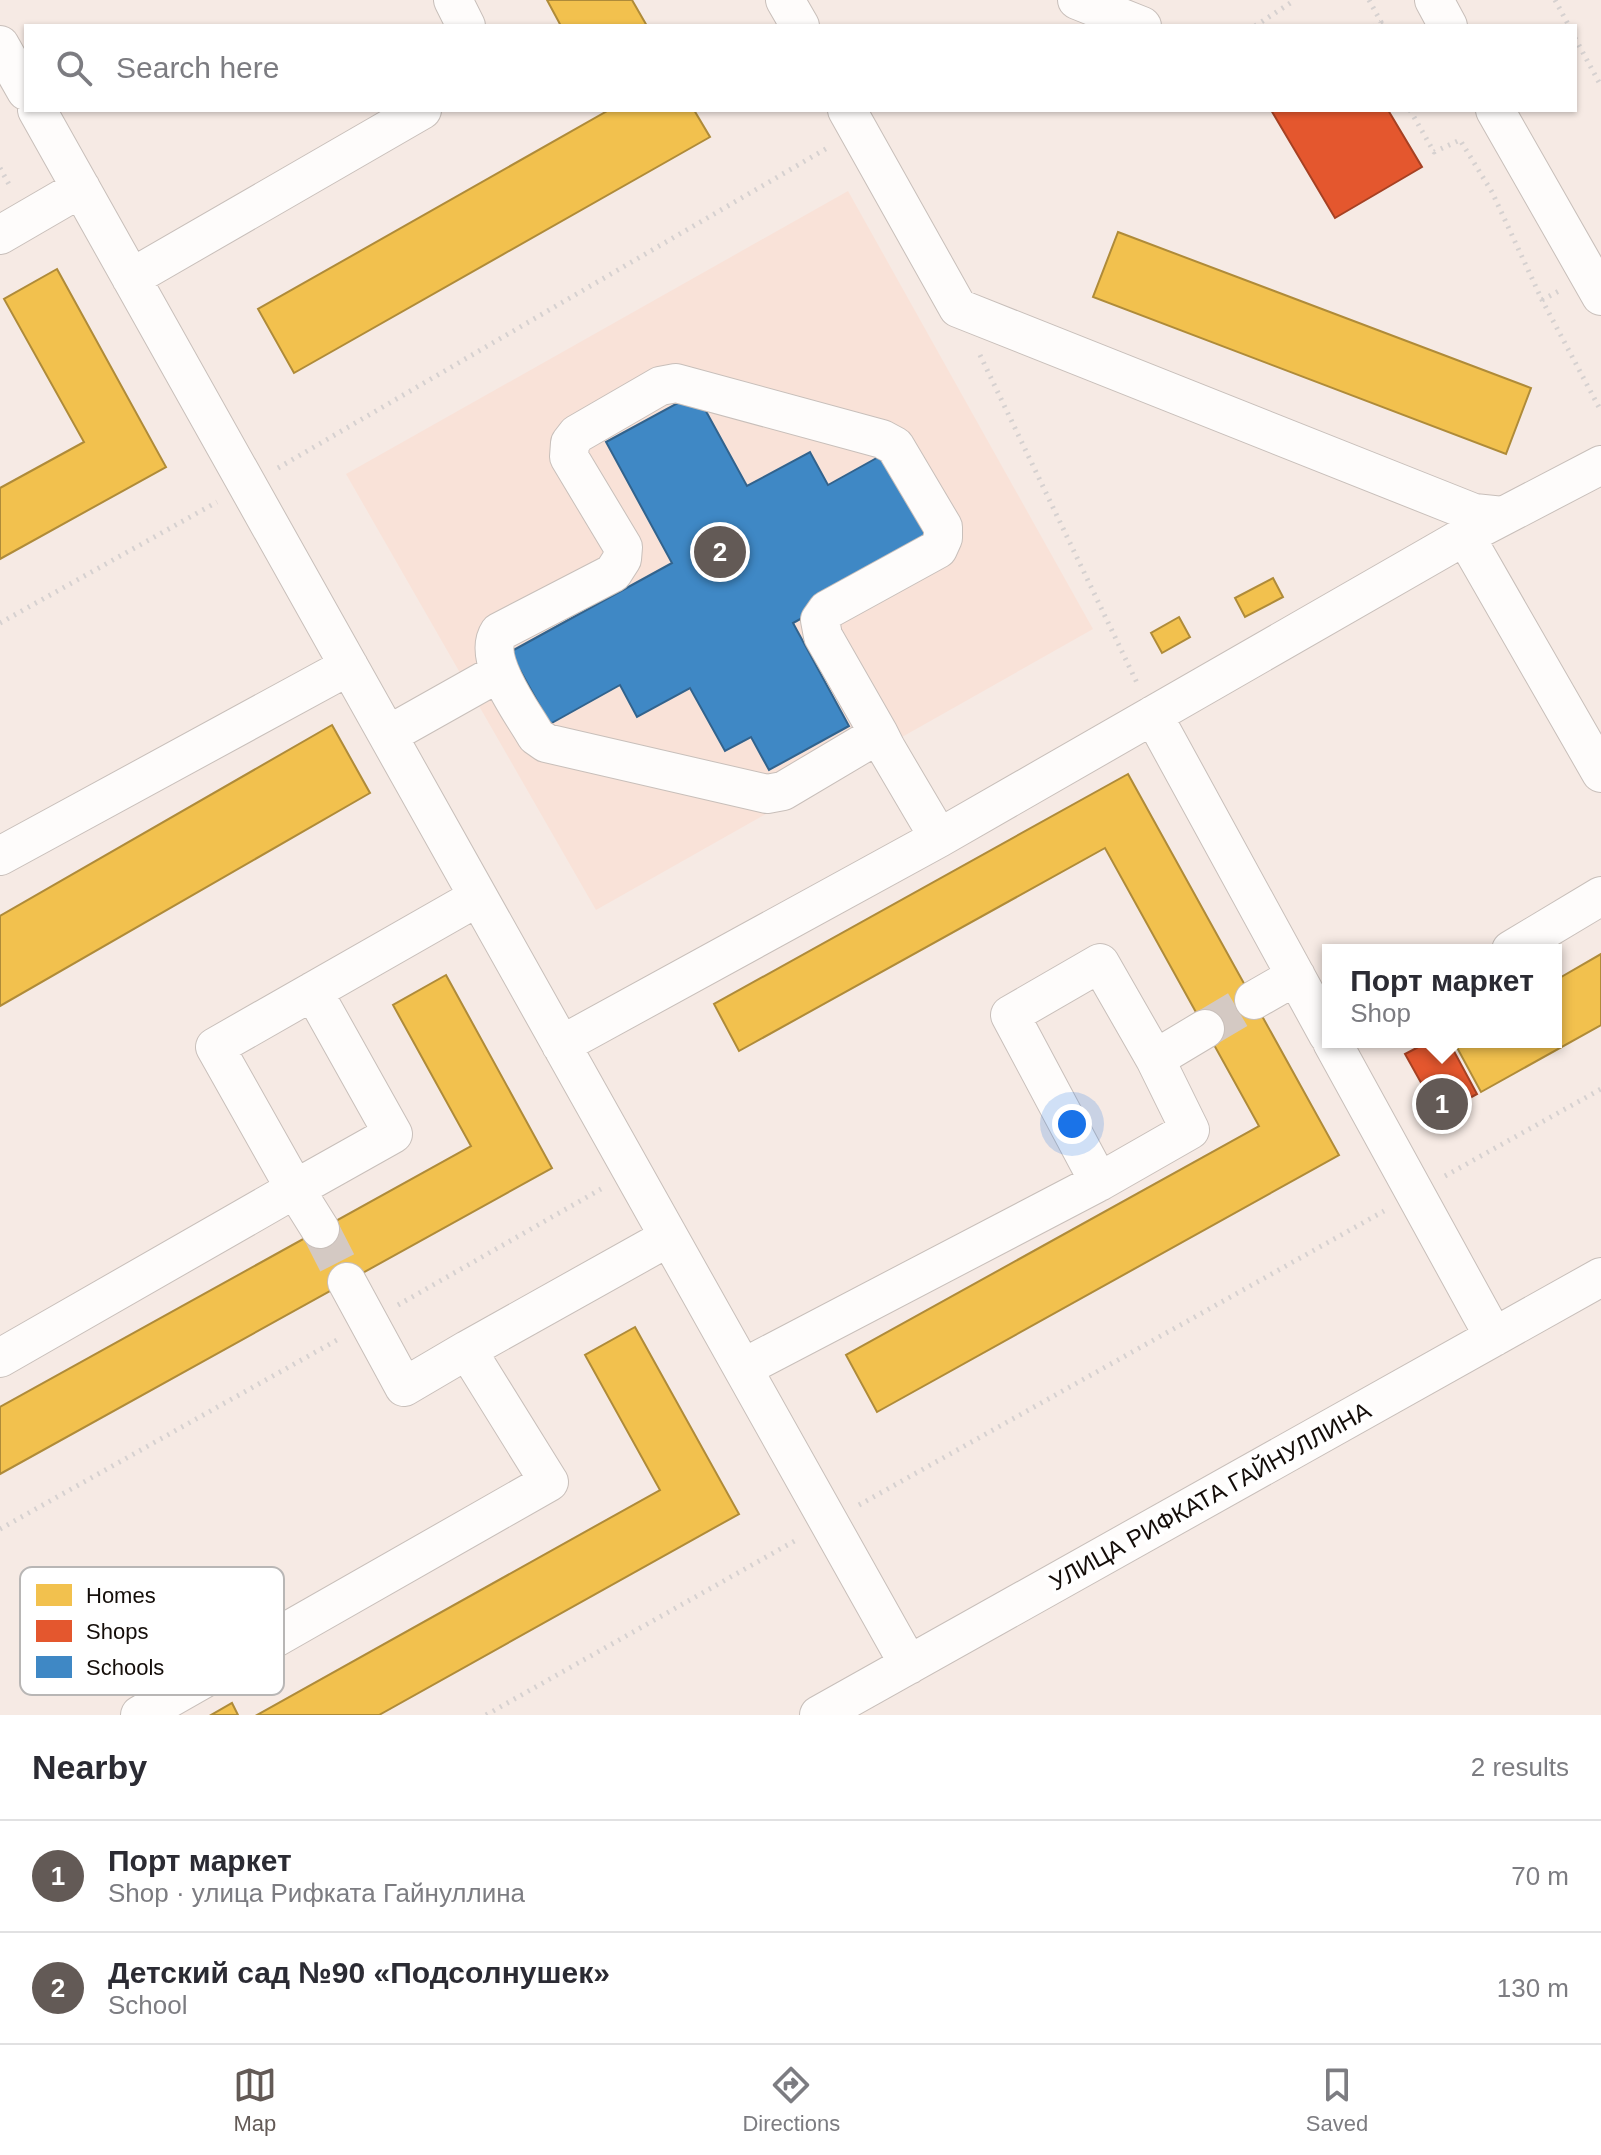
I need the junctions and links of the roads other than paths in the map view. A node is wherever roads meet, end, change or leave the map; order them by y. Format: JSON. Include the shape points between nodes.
{"nodes":[{"id":1,"x":785,"y":0,"type":"edge"},
{"id":2,"x":1077,"y":0,"type":"edge"},
{"id":3,"x":1434,"y":0,"type":"edge"},
{"id":4,"x":799,"y":24,"type":"edge"},
{"id":5,"x":1137,"y":24,"type":"edge"},
{"id":6,"x":1447,"y":24,"type":"edge"},
{"id":7,"x":0,"y":45,"type":"edge"},
{"id":8,"x":24,"y":87,"type":"edge"},
{"id":9,"x":38,"y":112,"type":"edge"},
{"id":10,"x":419,"y":112,"type":"edge"},
{"id":11,"x":1496,"y":112,"type":"edge"},
{"id":12,"x":852,"y":120,"type":"edge"},
{"id":13,"x":81,"y":188,"type":"junction"},
{"id":14,"x":0,"y":235,"type":"edge"},
{"id":15,"x":131,"y":278,"type":"junction"},
{"id":16,"x":1601,"y":296,"type":"edge"},
{"id":17,"x":1601,"y":465,"type":"edge"},
{"id":18,"x":1503,"y":516,"type":"junction"},
{"id":19,"x":1465,"y":536,"type":"junction"},
{"id":20,"x":349,"y":666,"type":"junction"},
{"id":21,"x":500,"y":672,"type":"junction"},
{"id":22,"x":1153,"y":715,"type":"junction"},
{"id":23,"x":879,"y":734,"type":"junction"},
{"id":24,"x":388,"y":735,"type":"junction"},
{"id":25,"x":1601,"y":773,"type":"edge"},
{"id":26,"x":939,"y":838,"type":"junction"},
{"id":27,"x":0,"y":856,"type":"edge"},
{"id":28,"x":1601,"y":896,"type":"edge"},
{"id":29,"x":478,"y":897,"type":"junction"},
{"id":30,"x":1521,"y":944,"type":"edge"},
{"id":31,"x":1296,"y":976,"type":"junction"},
{"id":32,"x":313,"y":991,"type":"junction"},
{"id":33,"x":1254,"y":1000,"type":"tunnel mouth"},
{"id":34,"x":1322,"y":1017,"type":"edge"},
{"id":35,"x":1205,"y":1029,"type":"tunnel mouth"},
{"id":36,"x":561,"y":1045,"type":"junction"},
{"id":37,"x":1342,"y":1048,"type":"edge"},
{"id":38,"x":1155,"y":1059,"type":"junction"},
{"id":39,"x":1099,"y":1182,"type":"junction"},
{"id":40,"x":295,"y":1189,"type":"junction"},
{"id":41,"x":320,"y":1229,"type":"tunnel mouth"},
{"id":42,"x":669,"y":1237,"type":"junction"},
{"id":43,"x":1601,"y":1277,"type":"edge"},
{"id":44,"x":347,"y":1282,"type":"tunnel mouth"},
{"id":45,"x":1494,"y":1337,"type":"junction"},
{"id":46,"x":467,"y":1350,"type":"junction"},
{"id":47,"x":0,"y":1358,"type":"edge"},
{"id":48,"x":743,"y":1368,"type":"junction"},
{"id":49,"x":284,"y":1633,"type":"edge"},
{"id":50,"x":909,"y":1665,"type":"junction"},
{"id":51,"x":175,"y":1695,"type":"edge"},
{"id":52,"x":140,"y":1715,"type":"edge"},
{"id":53,"x":819,"y":1715,"type":"edge"}],
"edges":[{"from":1,"to":4,"type":"street"},
{"from":2,"to":5,"type":"street"},
{"from":3,"to":6,"type":"street"},
{"from":7,"to":8,"type":"street"},
{"from":9,"to":13,"type":"street"},
{"from":10,"to":15,"type":"street"},
{"from":11,"to":16,"type":"street"},
{"from":12,"to":18,"type":"street","via":[[958,308],[1474,513]]},
{"from":13,"to":14,"type":"street"},
{"from":13,"to":15,"type":"street"},
{"from":15,"to":20,"type":"street"},
{"from":17,"to":18,"type":"street"},
{"from":18,"to":19,"type":"street"},
{"from":19,"to":22,"type":"street"},
{"from":19,"to":25,"type":"street"},
{"from":20,"to":24,"type":"street"},
{"from":20,"to":27,"type":"street"},
{"from":21,"to":23,"type":"street","via":[[536,736],[546,743],[767,794],[783,791]]},
{"from":21,"to":23,"type":"street","via":[[493,650],[499,632],[613,573],[622,559],[623,547],[569,457],[570,443],[660,386],[676,383],[895,446],[943,527],[938,549],[827,610],[820,620],[823,636]]},
{"from":21,"to":24,"type":"street"},
{"from":22,"to":26,"type":"street"},
{"from":22,"to":31,"type":"street"},
{"from":23,"to":26,"type":"street"},
{"from":24,"to":29,"type":"street"},
{"from":26,"to":36,"type":"street"},
{"from":28,"to":30,"type":"street"},
{"from":29,"to":32,"type":"street"},
{"from":29,"to":36,"type":"street"},
{"from":31,"to":33,"type":"street"},
{"from":31,"to":34,"type":"street"},
{"from":32,"to":40,"type":"street","via":[[215,1047]]},
{"from":32,"to":40,"type":"street","via":[[393,1134]]},
{"from":35,"to":38,"type":"street"},
{"from":36,"to":42,"type":"street"},
{"from":37,"to":45,"type":"street"},
{"from":38,"to":39,"type":"street","via":[[1190,1130]]},
{"from":38,"to":39,"type":"street","via":[[1100,963],[1010,1015]]},
{"from":39,"to":48,"type":"street"},
{"from":40,"to":41,"type":"street"},
{"from":40,"to":47,"type":"street"},
{"from":42,"to":46,"type":"street"},
{"from":42,"to":48,"type":"street"},
{"from":43,"to":45,"type":"street","name":"УЛИЦА РИФКАТА ГАЙНУЛЛИНА"},
{"from":44,"to":46,"type":"street","via":[[404,1387]]},
{"from":45,"to":50,"type":"street","name":"УЛИЦА РИФКАТА ГАЙНУЛЛИНА"},
{"from":46,"to":49,"type":"street","via":[[549,1482]]},
{"from":48,"to":50,"type":"street"},
{"from":50,"to":53,"type":"street","name":"УЛИЦА РИФКАТА ГАЙНУЛЛИНА"},
{"from":51,"to":52,"type":"street"}]}
